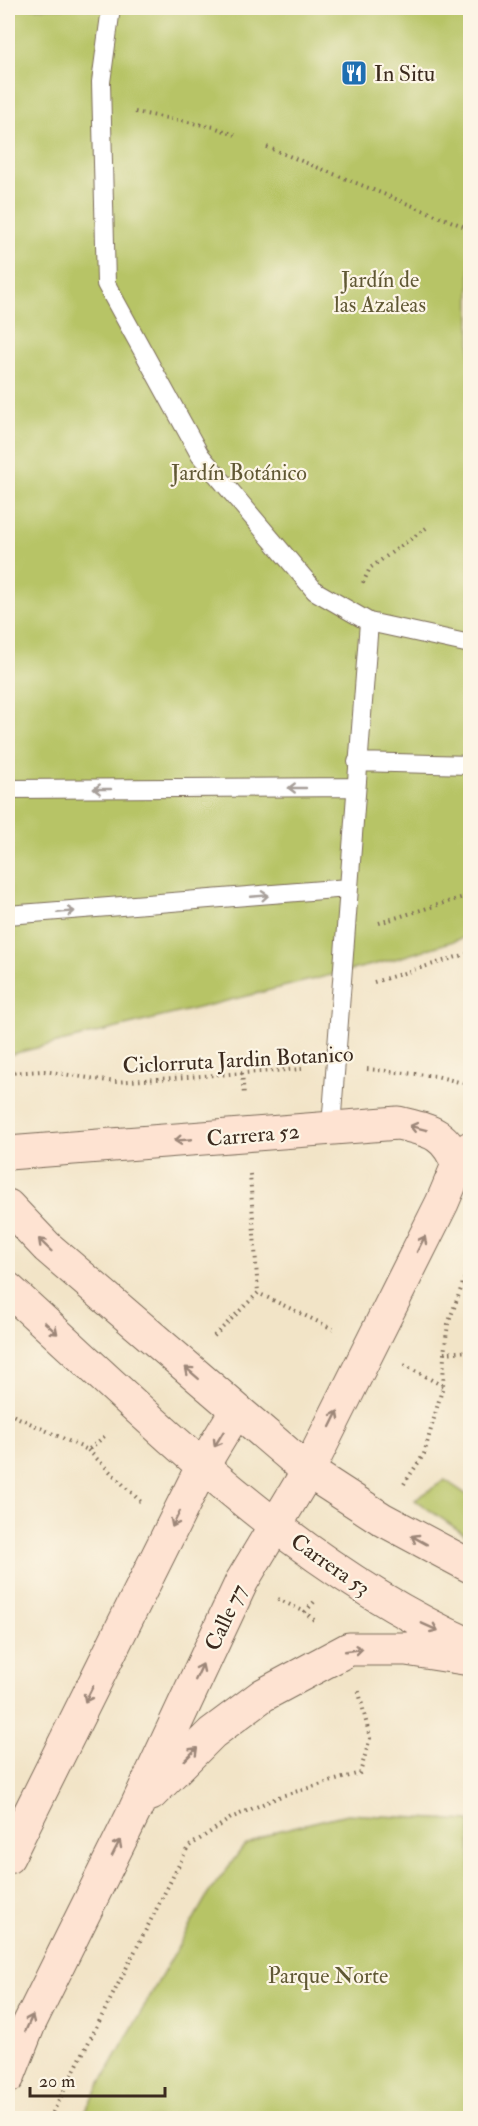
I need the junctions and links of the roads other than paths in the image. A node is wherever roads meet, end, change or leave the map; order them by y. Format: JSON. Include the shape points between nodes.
{"nodes":[{"id":1,"x":111,"y":8,"type":"edge"},
{"id":2,"x":369,"y":622,"type":"junction"},
{"id":3,"x":471,"y":644,"type":"edge"},
{"id":4,"x":357,"y":762,"type":"junction"},
{"id":5,"x":471,"y":765,"type":"edge"},
{"id":6,"x":356,"y":787,"type":"junction"},
{"id":7,"x":8,"y":789,"type":"edge"},
{"id":8,"x":348,"y":888,"type":"junction"},
{"id":9,"x":8,"y":915,"type":"edge"},
{"id":10,"x":331,"y":1127,"type":"junction"},
{"id":11,"x":8,"y":1153,"type":"edge"},
{"id":12,"x":464,"y":1156,"type":"edge"},
{"id":13,"x":8,"y":1206,"type":"edge"},
{"id":14,"x":8,"y":1289,"type":"edge"},
{"id":15,"x":236,"y":1411,"type":"junction"},
{"id":16,"x":202,"y":1467,"type":"junction"},
{"id":17,"x":308,"y":1471,"type":"junction"},
{"id":18,"x":276,"y":1526,"type":"junction"},
{"id":19,"x":471,"y":1566,"type":"edge"},
{"id":20,"x":471,"y":1645,"type":"edge"},
{"id":21,"x":471,"y":1659,"type":"edge"},
{"id":22,"x":135,"y":1810,"type":"junction"},
{"id":23,"x":8,"y":1857,"type":"edge"},
{"id":24,"x":8,"y":2077,"type":"edge"}],
"edges":[{"from":1,"to":2,"type":"lane","via":[[101,82],[106,284],[200,455],[315,591]]},
{"from":2,"to":3,"type":"lane"},
{"from":2,"to":4,"type":"lane"},
{"from":4,"to":5,"type":"lane"},
{"from":4,"to":6,"type":"lane"},
{"from":6,"to":7,"type":"lane","one_way":true},
{"from":6,"to":8,"type":"lane"},
{"from":9,"to":8,"type":"lane","one_way":true},
{"from":8,"to":10,"type":"lane"},
{"from":10,"to":11,"type":"main road","name":"Carrera 52","one_way":true},
{"from":12,"to":10,"type":"main road","name":"Carrera 52","one_way":true,"via":[[434,1132],[398,1123]]},
{"from":17,"to":12,"type":"main road","name":"Calle 77","one_way":true},
{"from":15,"to":13,"type":"main road","one_way":true,"via":[[47,1247]]},
{"from":14,"to":16,"type":"main road","one_way":true},
{"from":15,"to":16,"type":"main road","one_way":true},
{"from":15,"to":17,"type":"main road"},
{"from":16,"to":18,"type":"main road","name":"Carrera 53"},
{"from":16,"to":23,"type":"main road","one_way":true},
{"from":17,"to":18,"type":"main road","name":"Calle 77"},
{"from":19,"to":17,"type":"main road","one_way":true,"via":[[382,1519]]},
{"from":18,"to":20,"type":"main road","name":"Carrera 53","one_way":true,"via":[[340,1573],[419,1622]]},
{"from":22,"to":18,"type":"main road","name":"Calle 77","one_way":true,"via":[[242,1581]]},
{"from":22,"to":21,"type":"main road","one_way":true,"via":[[212,1733],[263,1695],[349,1649],[406,1648]]},
{"from":24,"to":22,"type":"main road","name":"Calle 77","one_way":true,"via":[[29,2024]]}]}
